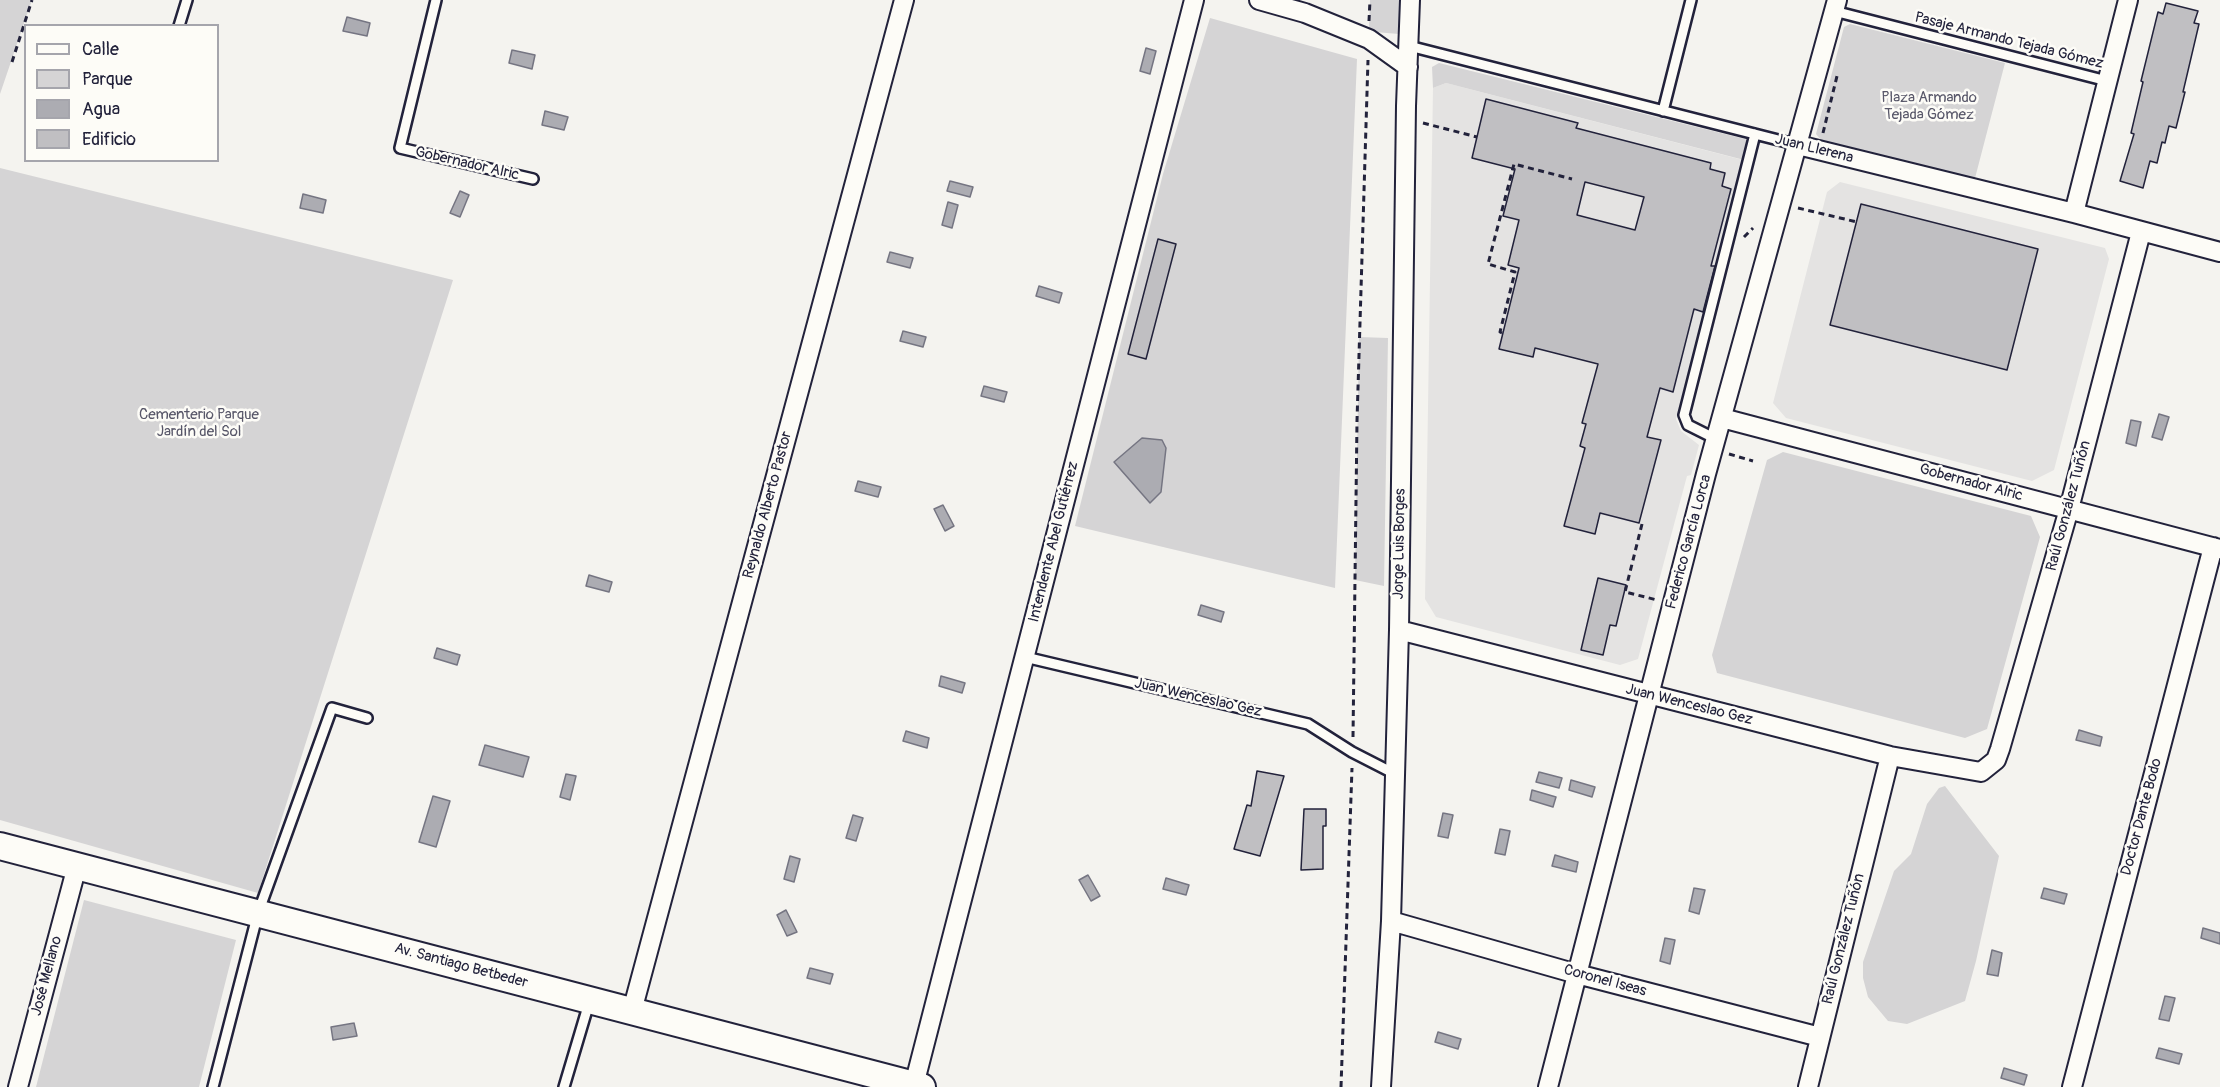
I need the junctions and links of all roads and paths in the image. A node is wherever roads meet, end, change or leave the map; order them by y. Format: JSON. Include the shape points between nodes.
{"nodes":[{"id":1,"x":32,"y":0,"type":"edge"},
{"id":2,"x":188,"y":0,"type":"edge"},
{"id":3,"x":436,"y":0,"type":"edge"},
{"id":4,"x":904,"y":0,"type":"edge"},
{"id":5,"x":1194,"y":0,"type":"edge"},
{"id":6,"x":1259,"y":0,"type":"edge"},
{"id":7,"x":1370,"y":0,"type":"edge"},
{"id":8,"x":1410,"y":0,"type":"edge"},
{"id":9,"x":1691,"y":0,"type":"edge"},
{"id":10,"x":2128,"y":0,"type":"edge"},
{"id":11,"x":1835,"y":5,"type":"edge"},
{"id":12,"x":24,"y":24,"type":"edge"},
{"id":13,"x":180,"y":24,"type":"edge"},
{"id":14,"x":24,"y":25,"type":"edge"},
{"id":15,"x":1368,"y":39,"type":"junction"},
{"id":16,"x":1409,"y":46,"type":"junction"},
{"id":17,"x":12,"y":62,"type":"dead end"},
{"id":18,"x":1408,"y":67,"type":"junction"},
{"id":19,"x":1838,"y":71,"type":"dead end"},
{"id":20,"x":2107,"y":81,"type":"junction"},
{"id":21,"x":1663,"y":111,"type":"junction"},
{"id":22,"x":1421,"y":123,"type":"dead end"},
{"id":23,"x":1755,"y":134,"type":"junction"},
{"id":24,"x":1477,"y":137,"type":"dead end"},
{"id":25,"x":1821,"y":140,"type":"dead end"},
{"id":26,"x":1798,"y":145,"type":"junction"},
{"id":27,"x":533,"y":179,"type":"dead end"},
{"id":28,"x":1572,"y":179,"type":"dead end"},
{"id":29,"x":1781,"y":204,"type":"junction"},
{"id":30,"x":2074,"y":213,"type":"junction"},
{"id":31,"x":1857,"y":222,"type":"dead end"},
{"id":32,"x":2141,"y":232,"type":"junction"},
{"id":33,"x":2220,"y":252,"type":"edge"},
{"id":34,"x":1502,"y":333,"type":"dead end"},
{"id":35,"x":1722,"y":418,"type":"junction"},
{"id":36,"x":1715,"y":444,"type":"junction"},
{"id":37,"x":1754,"y":461,"type":"dead end"},
{"id":38,"x":2069,"y":509,"type":"junction"},
{"id":39,"x":1642,"y":524,"type":"dead end"},
{"id":40,"x":2216,"y":548,"type":"edge"},
{"id":41,"x":1672,"y":604,"type":"junction"},
{"id":42,"x":1399,"y":630,"type":"junction"},
{"id":43,"x":1025,"y":657,"type":"junction"},
{"id":44,"x":1649,"y":695,"type":"junction"},
{"id":45,"x":367,"y":718,"type":"dead end"},
{"id":46,"x":1352,"y":753,"type":"junction"},
{"id":47,"x":1890,"y":756,"type":"junction"},
{"id":48,"x":1981,"y":772,"type":"joint"},
{"id":49,"x":1395,"y":774,"type":"junction"},
{"id":50,"x":0,"y":846,"type":"edge"},
{"id":51,"x":76,"y":866,"type":"junction"},
{"id":52,"x":258,"y":913,"type":"junction"},
{"id":53,"x":1391,"y":921,"type":"junction"},
{"id":54,"x":1577,"y":974,"type":"junction"},
{"id":55,"x":590,"y":1000,"type":"junction"},
{"id":56,"x":632,"y":1011,"type":"junction"},
{"id":57,"x":1820,"y":1037,"type":"junction"},
{"id":58,"x":875,"y":1081,"type":"edge"},
{"id":59,"x":918,"y":1086,"type":"edge"},
{"id":60,"x":18,"y":1087,"type":"edge"},
{"id":61,"x":213,"y":1087,"type":"edge"},
{"id":62,"x":564,"y":1087,"type":"edge"},
{"id":63,"x":1341,"y":1087,"type":"edge"},
{"id":64,"x":1382,"y":1087,"type":"edge"},
{"id":65,"x":1548,"y":1087,"type":"edge"},
{"id":66,"x":1808,"y":1087,"type":"edge"},
{"id":67,"x":2072,"y":1087,"type":"edge"}],
"edges":[{"from":1,"to":12,"type":"path"},
{"from":2,"to":13,"type":"lane"},
{"from":3,"to":27,"type":"lane","name":"Gobernador Alric","via":[[400,148]]},
{"from":4,"to":56,"type":"street","name":"Reynaldo Alberto Pastor"},
{"from":5,"to":43,"type":"street","name":"Intendente Abel Gutiérrez"},
{"from":6,"to":15,"type":"street","via":[[1305,13]]},
{"from":7,"to":15,"type":"path"},
{"from":8,"to":16,"type":"street","name":"Jorge Luis Borges"},
{"from":9,"to":21,"type":"lane"},
{"from":10,"to":20,"type":"street"},
{"from":11,"to":20,"type":"lane","name":"Pasaje Armando Tejada Gómez"},
{"from":11,"to":26,"type":"street","name":"Federico García Lorca"},
{"from":14,"to":17,"type":"path"},
{"from":15,"to":18,"type":"street"},
{"from":15,"to":46,"type":"path"},
{"from":16,"to":18,"type":"street","name":"Jorge Luis Borges"},
{"from":16,"to":21,"type":"lane","name":"Juan Llerena"},
{"from":18,"to":42,"type":"street","name":"Jorge Luis Borges"},
{"from":19,"to":25,"type":"path"},
{"from":20,"to":30,"type":"street"},
{"from":21,"to":23,"type":"lane","name":"Juan Llerena"},
{"from":22,"to":24,"type":"path"},
{"from":23,"to":26,"type":"lane","name":"Juan Llerena"},
{"from":23,"to":36,"type":"lane","via":[[1684,415],[1688,425]]},
{"from":26,"to":29,"type":"street","name":"Federico García Lorca"},
{"from":26,"to":30,"type":"street","name":"Juan Llerena"},
{"from":28,"to":34,"type":"path","via":[[1514,164],[1488,264],[1515,272]]},
{"from":29,"to":31,"type":"path"},
{"from":29,"to":35,"type":"street","name":"Federico García Lorca"},
{"from":30,"to":32,"type":"street","name":"Juan Llerena"},
{"from":32,"to":33,"type":"street","name":"Juan Llerena"},
{"from":32,"to":38,"type":"street","name":"Raúl González Tuñón"},
{"from":35,"to":36,"type":"street","name":"Federico García Lorca"},
{"from":35,"to":38,"type":"street","name":"Gobernador Alric"},
{"from":36,"to":37,"type":"path"},
{"from":36,"to":41,"type":"street","name":"Federico García Lorca"},
{"from":38,"to":40,"type":"street","name":"Gobernador Alric"},
{"from":38,"to":48,"type":"street","name":"Raúl González Tuñón","via":[[1996,760]]},
{"from":39,"to":41,"type":"path","via":[[1625,592]]},
{"from":40,"to":67,"type":"street","name":"Doctor Dante Bodo"},
{"from":41,"to":44,"type":"street","name":"Federico García Lorca"},
{"from":42,"to":44,"type":"street","name":"Juan Wenceslao Gez"},
{"from":42,"to":49,"type":"street","name":"Jorge Luis Borges"},
{"from":43,"to":46,"type":"lane","name":"Juan Wenceslao Gez","via":[[1308,724]]},
{"from":43,"to":59,"type":"street","name":"Intendente Abel Gutiérrez"},
{"from":44,"to":47,"type":"street","name":"Juan Wenceslao Gez"},
{"from":44,"to":54,"type":"street","name":"Federico García Lorca"},
{"from":45,"to":52,"type":"lane","via":[[332,708]]},
{"from":46,"to":49,"type":"lane","name":"Juan Wenceslao Gez"},
{"from":46,"to":63,"type":"path"},
{"from":47,"to":48,"type":"street","name":"Juan Wenceslao Gez"},
{"from":47,"to":57,"type":"street","name":"Raúl González Tuñón"},
{"from":49,"to":53,"type":"street","name":"Jorge Luis Borges"},
{"from":50,"to":51,"type":"main road","name":"Av. Santiago Betbeder"},
{"from":51,"to":52,"type":"main road","name":"Av. Santiago Betbeder"},
{"from":51,"to":60,"type":"street","name":"José Mellano"},
{"from":52,"to":55,"type":"main road","name":"Av. Santiago Betbeder"},
{"from":52,"to":61,"type":"lane"},
{"from":53,"to":54,"type":"street","name":"Coronel Iseas"},
{"from":53,"to":64,"type":"street","name":"Jorge Luis Borges"},
{"from":54,"to":57,"type":"street","name":"Coronel Iseas"},
{"from":54,"to":65,"type":"street","name":"Federico García Lorca"},
{"from":55,"to":56,"type":"main road","name":"Av. Santiago Betbeder"},
{"from":55,"to":62,"type":"lane"},
{"from":56,"to":58,"type":"main road","name":"Av. Santiago Betbeder"},
{"from":57,"to":66,"type":"street","name":"Raúl González Tuñón"},
{"from":58,"to":59,"type":"main road","name":"Av. Santiago Betbeder"}]}
